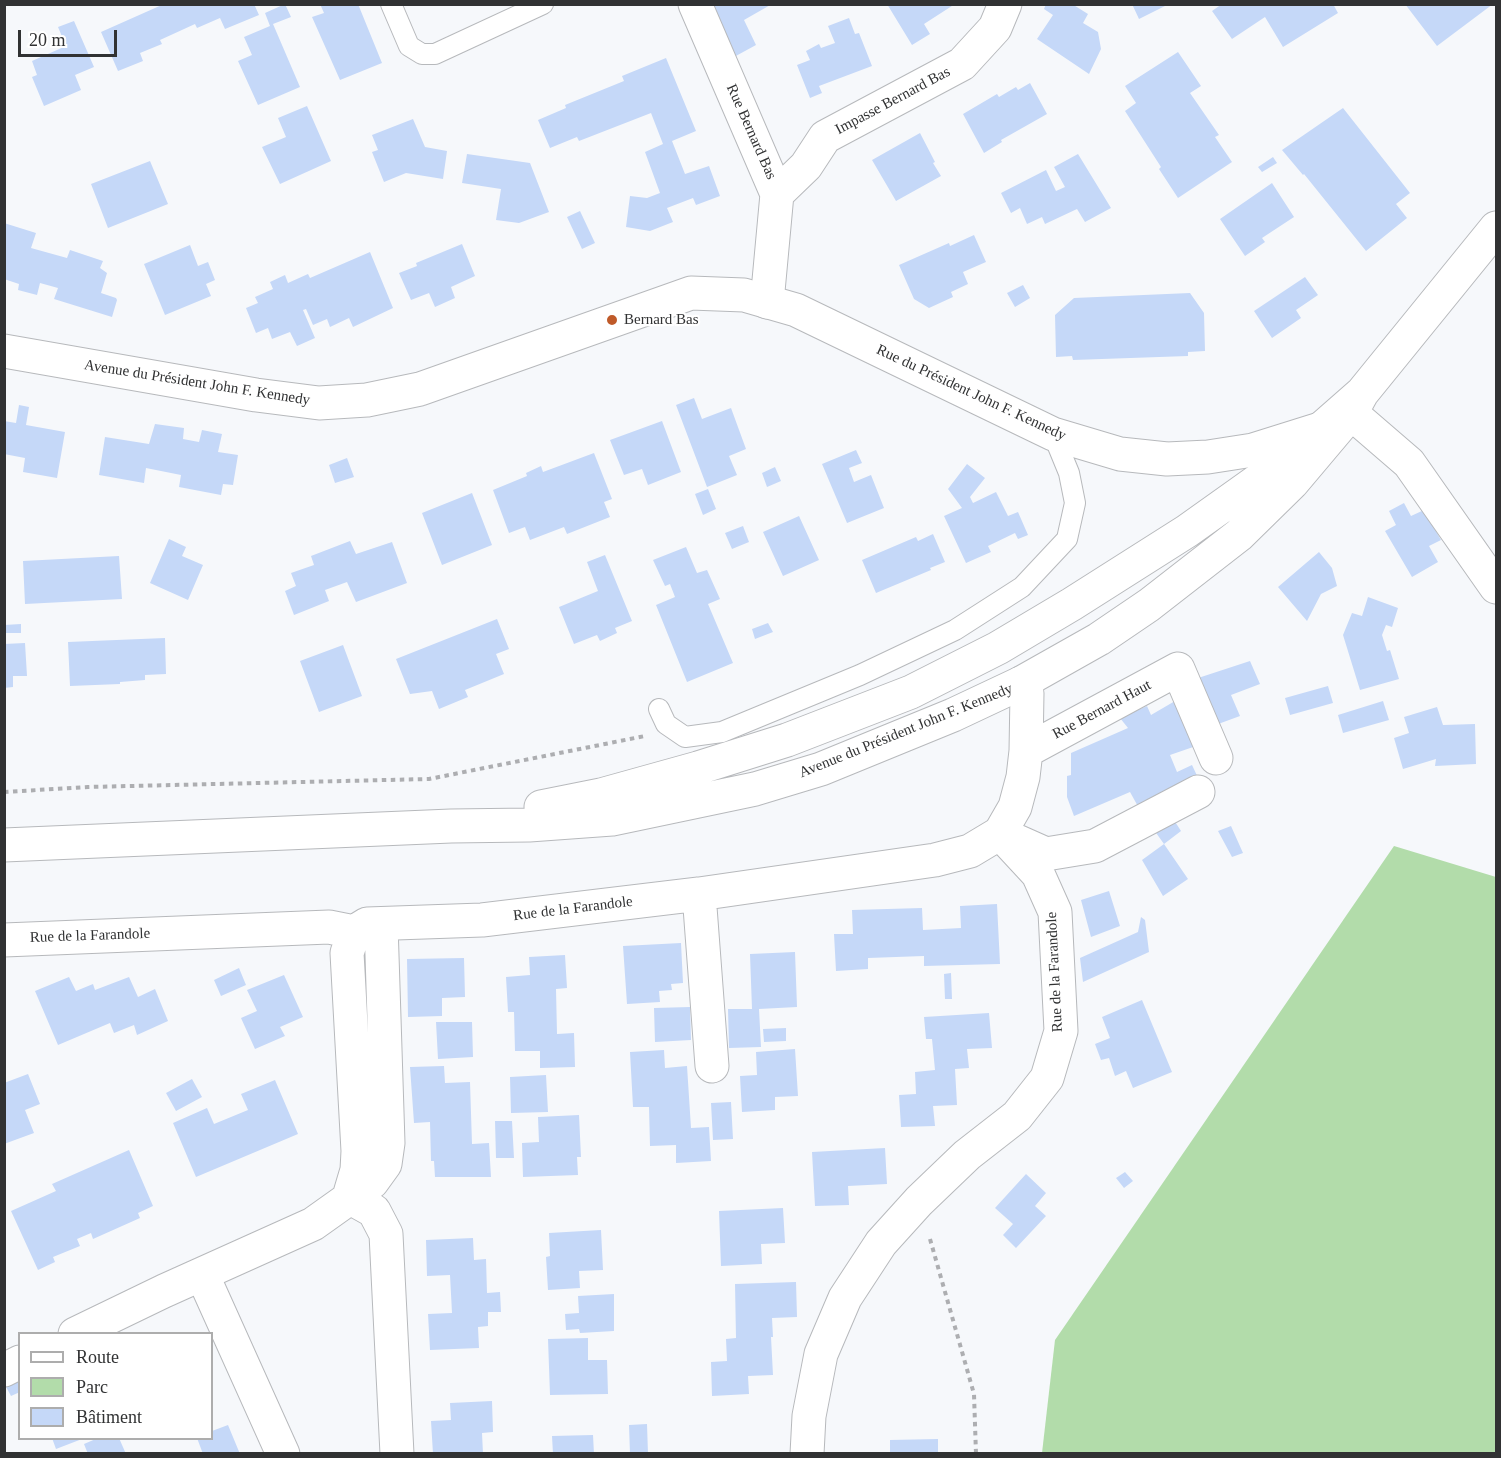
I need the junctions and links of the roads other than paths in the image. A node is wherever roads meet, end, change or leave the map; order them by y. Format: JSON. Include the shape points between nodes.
{"nodes":[{"id":1,"x":391,"y":4,"type":"edge"},
{"id":2,"x":543,"y":4,"type":"edge"},
{"id":3,"x":695,"y":4,"type":"edge"},
{"id":4,"x":1005,"y":4,"type":"edge"},
{"id":5,"x":777,"y":194,"type":"junction"},
{"id":6,"x":1495,"y":232,"type":"edge"},
{"id":7,"x":767,"y":302,"type":"junction"},
{"id":8,"x":4,"y":351,"type":"edge"},
{"id":9,"x":1357,"y":403,"type":"junction"},
{"id":10,"x":1321,"y":429,"type":"junction"},
{"id":11,"x":1053,"y":434,"type":"junction"},
{"id":12,"x":1497,"y":587,"type":"edge"},
{"id":13,"x":1021,"y":683,"type":"junction"},
{"id":14,"x":659,"y":710,"type":"dead end"},
{"id":15,"x":1026,"y":751,"type":"junction"},
{"id":16,"x":1216,"y":758,"type":"dead end"},
{"id":17,"x":1198,"y":792,"type":"dead end"},
{"id":18,"x":451,"y":826,"type":"junction"},
{"id":19,"x":1000,"y":833,"type":"junction"},
{"id":20,"x":4,"y":845,"type":"edge"},
{"id":21,"x":699,"y":894,"type":"junction"},
{"id":22,"x":368,"y":928,"type":"junction"},
{"id":23,"x":4,"y":940,"type":"edge"},
{"id":24,"x":712,"y":1066,"type":"dead end"},
{"id":25,"x":349,"y":1197,"type":"junction"},
{"id":26,"x":202,"y":1274,"type":"junction"},
{"id":27,"x":79,"y":1332,"type":"edge"},
{"id":28,"x":18,"y":1363,"type":"edge"},
{"id":29,"x":4,"y":1370,"type":"edge"},
{"id":30,"x":283,"y":1454,"type":"edge"},
{"id":31,"x":397,"y":1454,"type":"edge"},
{"id":32,"x":807,"y":1454,"type":"edge"}],
"edges":[{"from":1,"to":2,"type":"lane","via":[[409,46],[422,54],[435,54]]},
{"from":3,"to":5,"type":"street","name":"Rue Bernard Bas"},
{"from":4,"to":5,"type":"street","name":"Impasse Bernard Bas","via":[[995,28],[962,64],[825,137],[806,166]]},
{"from":5,"to":7,"type":"street","name":"Rue Bernard Bas"},
{"from":6,"to":9,"type":"street","name":"Avenue du Président John F. Kennedy"},
{"from":7,"to":8,"type":"street","name":"Avenue du Président John F. Kennedy","via":[[744,295],[691,293],[420,389],[367,400],[319,404]]},
{"from":7,"to":11,"type":"street","name":"Rue du Président John F. Kennedy","via":[[796,310]]},
{"from":9,"to":10,"type":"street","name":"Avenue du Président John F. Kennedy"},
{"from":9,"to":12,"type":"street","via":[[1409,462]]},
{"from":9,"to":13,"type":"street","name":"Avenue du Président John F. Kennedy","via":[[1292,483],[1239,535],[1099,639]]},
{"from":10,"to":11,"type":"street","name":"Rue du Président John F. Kennedy","via":[[1253,450],[1167,459],[1120,454]]},
{"from":10,"to":18,"type":"street","name":"Avenue du Président John F. Kennedy","via":[[1187,531],[998,648],[911,692],[787,740],[698,768],[601,795]]},
{"from":11,"to":14,"type":"lane","via":[[1069,473],[1075,503],[1067,539],[1022,587],[955,630],[722,732],[685,737],[666,724]]},
{"from":13,"to":15,"type":"street","via":[[1027,693]]},
{"from":13,"to":18,"type":"street","name":"Avenue du Président John F. Kennedy","via":[[821,769],[755,789],[612,819]]},
{"from":15,"to":16,"type":"street","name":"Rue Bernard Haut","via":[[1178,669]]},
{"from":15,"to":19,"type":"street","via":[[1015,807]]},
{"from":17,"to":19,"type":"street","via":[[1095,846],[1046,854]]},
{"from":18,"to":20,"type":"street","name":"Avenue du Président John F. Kennedy"},
{"from":19,"to":21,"type":"street","name":"Rue de la Farandole","via":[[970,851],[935,860]]},
{"from":19,"to":32,"type":"street","name":"Rue de la Farandole","via":[[1038,874],[1055,912],[1061,1031],[1047,1078],[1017,1116],[919,1201],[881,1243],[845,1298],[821,1354],[809,1416]]},
{"from":21,"to":22,"type":"street","name":"Rue de la Farandole","via":[[482,920]]},
{"from":21,"to":24,"type":"street"},
{"from":22,"to":23,"type":"street","name":"Rue de la Farandole"},
{"from":22,"to":25,"type":"street","via":[[388,1143],[385,1164],[372,1182]]},
{"from":25,"to":26,"type":"street","via":[[313,1224]]},
{"from":25,"to":31,"type":"street","via":[[374,1211],[386,1234]]},
{"from":26,"to":27,"type":"street"},
{"from":26,"to":30,"type":"street"},
{"from":28,"to":29,"type":"street"}]}
